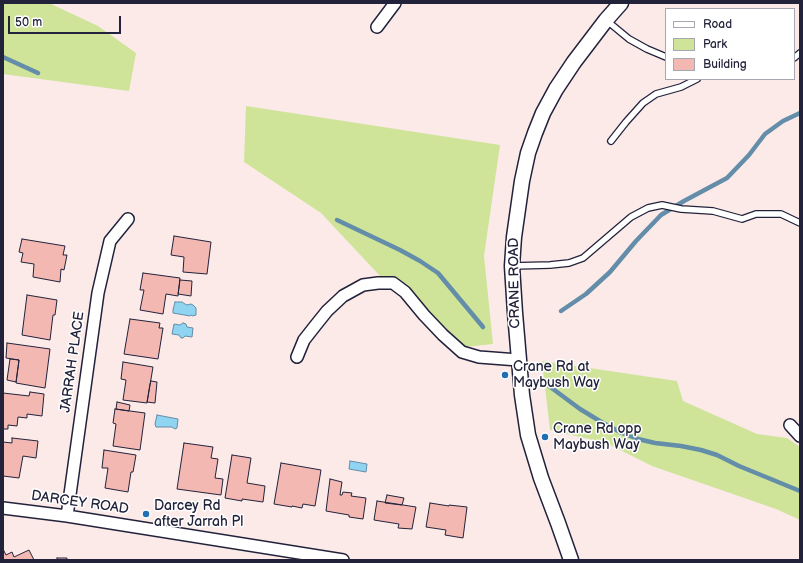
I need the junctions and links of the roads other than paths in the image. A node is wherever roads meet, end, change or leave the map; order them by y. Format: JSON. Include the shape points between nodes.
{"nodes":[{"id":1,"x":395,"y":3,"type":"edge"},
{"id":2,"x":621,"y":3,"type":"edge"},
{"id":3,"x":606,"y":20,"type":"junction"},
{"id":4,"x":377,"y":27,"type":"dead end"},
{"id":5,"x":665,"y":57,"type":"edge"},
{"id":6,"x":694,"y":80,"type":"edge"},
{"id":7,"x":611,"y":141,"type":"dead end"},
{"id":8,"x":128,"y":219,"type":"dead end"},
{"id":9,"x":800,"y":223,"type":"edge"},
{"id":10,"x":512,"y":266,"type":"junction"},
{"id":11,"x":297,"y":357,"type":"dead end"},
{"id":12,"x":518,"y":360,"type":"junction"},
{"id":13,"x":790,"y":425,"type":"dead end"},
{"id":14,"x":800,"y":436,"type":"edge"},
{"id":15,"x":3,"y":508,"type":"edge"},
{"id":16,"x":67,"y":516,"type":"junction"},
{"id":17,"x":343,"y":560,"type":"edge"},
{"id":18,"x":571,"y":560,"type":"edge"}],
"edges":[{"from":1,"to":4,"type":"street"},
{"from":2,"to":3,"type":"street","name":"CRANE ROAD"},
{"from":3,"to":5,"type":"lane","via":[[629,39]]},
{"from":3,"to":10,"type":"street","name":"CRANE ROAD","via":[[556,89],[535,133],[522,181]]},
{"from":6,"to":7,"type":"lane","via":[[681,87],[656,94],[643,103]]},
{"from":8,"to":16,"type":"street","name":"JARRAH PLACE","via":[[110,241],[98,293]]},
{"from":9,"to":10,"type":"lane","via":[[780,214],[756,214],[742,219],[713,211],[662,205],[648,208],[631,217],[583,258],[569,263]]},
{"from":10,"to":12,"type":"street","name":"CRANE ROAD"},
{"from":11,"to":12,"type":"street","via":[[304,340],[327,311],[343,296],[363,286],[393,283],[405,292],[443,335],[462,352],[479,357]]},
{"from":12,"to":18,"type":"street","name":"CRANE ROAD","via":[[528,436]]},
{"from":13,"to":14,"type":"street"},
{"from":15,"to":16,"type":"street","name":"DARCEY ROAD"},
{"from":16,"to":17,"type":"street","name":"DARCEY ROAD"}]}
